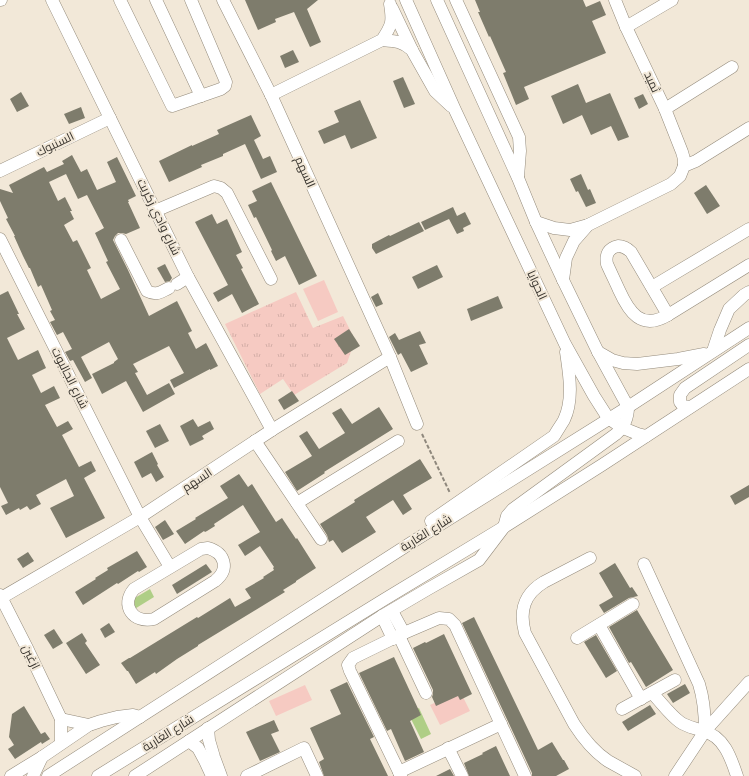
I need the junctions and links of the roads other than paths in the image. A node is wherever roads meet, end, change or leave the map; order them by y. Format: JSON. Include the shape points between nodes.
{"nodes":[{"id":1,"x":52,"y":0,"type":"edge"},
{"id":2,"x":120,"y":0,"type":"edge"},
{"id":3,"x":156,"y":0,"type":"edge"},
{"id":4,"x":191,"y":0,"type":"edge"},
{"id":5,"x":223,"y":0,"type":"edge"},
{"id":6,"x":406,"y":0,"type":"edge"},
{"id":7,"x":437,"y":0,"type":"edge"},
{"id":8,"x":456,"y":0,"type":"edge"},
{"id":9,"x":615,"y":0,"type":"edge"},
{"id":10,"x":672,"y":0,"type":"edge"},
{"id":11,"x":389,"y":2,"type":"edge"},
{"id":12,"x":626,"y":27,"type":"junction"},
{"id":13,"x":382,"y":40,"type":"junction"},
{"id":14,"x":413,"y":52,"type":"junction"},
{"id":15,"x":732,"y":67,"type":"dead end"},
{"id":16,"x":202,"y":96,"type":"junction"},
{"id":17,"x":271,"y":96,"type":"junction"},
{"id":18,"x":455,"y":110,"type":"junction"},
{"id":19,"x":665,"y":110,"type":"junction"},
{"id":20,"x":110,"y":118,"type":"junction"},
{"id":21,"x":749,"y":128,"type":"edge"},
{"id":22,"x":684,"y":166,"type":"junction"},
{"id":23,"x":0,"y":171,"type":"edge"},
{"id":24,"x":518,"y":178,"type":"junction"},
{"id":25,"x":155,"y":210,"type":"junction"},
{"id":26,"x":536,"y":222,"type":"junction"},
{"id":27,"x":588,"y":226,"type":"junction"},
{"id":28,"x":749,"y":229,"type":"edge"},
{"id":29,"x":0,"y":239,"type":"edge"},
{"id":30,"x":121,"y":240,"type":"dead end"},
{"id":31,"x":749,"y":265,"type":"edge"},
{"id":32,"x":188,"y":278,"type":"junction"},
{"id":33,"x":271,"y":279,"type":"dead end"},
{"id":34,"x":563,"y":280,"type":"junction"},
{"id":35,"x":652,"y":287,"type":"junction"},
{"id":36,"x":749,"y":292,"type":"edge"},
{"id":37,"x":668,"y":315,"type":"junction"},
{"id":38,"x":749,"y":328,"type":"edge"},
{"id":39,"x":565,"y":344,"type":"junction"},
{"id":40,"x":749,"y":345,"type":"edge"},
{"id":41,"x":598,"y":352,"type":"junction"},
{"id":42,"x":711,"y":352,"type":"junction"},
{"id":43,"x":390,"y":357,"type":"junction"},
{"id":44,"x":749,"y":369,"type":"edge"},
{"id":45,"x":628,"y":407,"type":"junction"},
{"id":46,"x":690,"y":407,"type":"junction"},
{"id":47,"x":608,"y":418,"type":"junction"},
{"id":48,"x":417,"y":424,"type":"road end"},
{"id":49,"x":623,"y":428,"type":"junction"},
{"id":50,"x":272,"y":430,"type":"junction"},
{"id":51,"x":646,"y":436,"type":"junction"},
{"id":52,"x":255,"y":441,"type":"junction"},
{"id":53,"x":398,"y":441,"type":"dead end"},
{"id":54,"x":297,"y":503,"type":"junction"},
{"id":55,"x":140,"y":517,"type":"junction"},
{"id":56,"x":504,"y":527,"type":"junction"},
{"id":57,"x":321,"y":539,"type":"dead end"},
{"id":58,"x":417,"y":540,"type":"junction"},
{"id":59,"x":590,"y":558,"type":"dead end"},
{"id":60,"x":644,"y":564,"type":"dead end"},
{"id":61,"x":170,"y":568,"type":"junction"},
{"id":62,"x":1,"y":596,"type":"edge"},
{"id":63,"x":633,"y":604,"type":"dead end"},
{"id":64,"x":387,"y":614,"type":"junction"},
{"id":65,"x":599,"y":625,"type":"junction"},
{"id":66,"x":399,"y":636,"type":"junction"},
{"id":67,"x":577,"y":638,"type":"dead end"},
{"id":68,"x":675,"y":680,"type":"dead end"},
{"id":69,"x":748,"y":687,"type":"edge"},
{"id":70,"x":652,"y":692,"type":"junction"},
{"id":71,"x":426,"y":693,"type":"dead end"},
{"id":72,"x":641,"y":699,"type":"junction"},
{"id":73,"x":622,"y":709,"type":"dead end"},
{"id":74,"x":140,"y":716,"type":"junction"},
{"id":75,"x":60,"y":719,"type":"junction"},
{"id":76,"x":501,"y":724,"type":"junction"},
{"id":77,"x":89,"y":725,"type":"junction"},
{"id":78,"x":208,"y":728,"type":"junction"},
{"id":79,"x":705,"y":731,"type":"junction"},
{"id":80,"x":189,"y":741,"type":"junction"},
{"id":81,"x":61,"y":743,"type":"junction"},
{"id":82,"x":448,"y":748,"type":"junction"},
{"id":83,"x":42,"y":757,"type":"junction"},
{"id":84,"x":400,"y":774,"type":"edge"},
{"id":85,"x":11,"y":776,"type":"edge"},
{"id":86,"x":33,"y":776,"type":"edge"},
{"id":87,"x":48,"y":776,"type":"edge"},
{"id":88,"x":98,"y":776,"type":"edge"},
{"id":89,"x":134,"y":776,"type":"edge"},
{"id":90,"x":212,"y":776,"type":"edge"},
{"id":91,"x":221,"y":776,"type":"edge"},
{"id":92,"x":247,"y":776,"type":"edge"},
{"id":93,"x":317,"y":776,"type":"edge"},
{"id":94,"x":462,"y":776,"type":"edge"},
{"id":95,"x":525,"y":776,"type":"edge"},
{"id":96,"x":635,"y":776,"type":"edge"},
{"id":97,"x":676,"y":776,"type":"edge"},
{"id":98,"x":737,"y":776,"type":"edge"}],
"edges":[{"from":1,"to":20,"type":"street","name":"شارع وادي زكريت"},
{"from":2,"to":16,"type":"street","via":[[172,106]]},
{"from":3,"to":16,"type":"street"},
{"from":4,"to":16,"type":"street","via":[[226,82],[221,89]]},
{"from":5,"to":17,"type":"street","name":"السهم"},
{"from":6,"to":18,"type":"street","name":"الحوايا"},
{"from":7,"to":24,"type":"street"},
{"from":8,"to":24,"type":"street","via":[[519,137]]},
{"from":9,"to":12,"type":"street","name":"ثميد"},
{"from":10,"to":12,"type":"street"},
{"from":11,"to":13,"type":"street","via":[[392,16],[390,28]]},
{"from":11,"to":14,"type":"street","name":"الحوايا"},
{"from":12,"to":19,"type":"street","name":"ثميد"},
{"from":13,"to":14,"type":"street","via":[[405,44]]},
{"from":13,"to":17,"type":"street"},
{"from":14,"to":18,"type":"street","name":"الحوايا","via":[[435,91]]},
{"from":15,"to":19,"type":"street"},
{"from":17,"to":43,"type":"street","name":"السهم"},
{"from":18,"to":39,"type":"street","name":"الحوايا"},
{"from":19,"to":22,"type":"street","name":"ثميد","via":[[682,152]]},
{"from":20,"to":23,"type":"street","name":"السنبوك"},
{"from":20,"to":25,"type":"street","name":"شارع وادي زكريت"},
{"from":21,"to":22,"type":"street"},
{"from":22,"to":27,"type":"street","via":[[680,176],[671,184]]},
{"from":24,"to":26,"type":"street"},
{"from":25,"to":32,"type":"street","name":"شارع وادي زكريت"},
{"from":25,"to":33,"type":"street","via":[[214,186],[221,188],[227,193]]},
{"from":26,"to":27,"type":"street","via":[[570,230]]},
{"from":26,"to":34,"type":"street"},
{"from":27,"to":34,"type":"street","via":[[574,241],[566,258]]},
{"from":28,"to":35,"type":"street"},
{"from":29,"to":55,"type":"street","name":"شارع الجالبوت"},
{"from":30,"to":32,"type":"street","via":[[147,291],[152,294],[157,294]]},
{"from":31,"to":37,"type":"street"},
{"from":32,"to":50,"type":"street","name":"شارع وادي زكريت"},
{"from":34,"to":41,"type":"street"},
{"from":35,"to":37,"type":"street"},
{"from":35,"to":37,"type":"street","via":[[628,249],[618,246],[609,250],[607,264],[629,310],[639,318],[650,321]]},
{"from":36,"to":42,"type":"street","via":[[729,309]]},
{"from":38,"to":42,"type":"street","name":"شارع الغارية"},
{"from":39,"to":47,"type":"street","name":"الحوايا"},
{"from":39,"to":58,"type":"street","via":[[570,382],[569,401],[564,419],[554,436],[432,521]]},
{"from":40,"to":46,"type":"street","via":[[685,388],[680,395],[680,402],[683,406]]},
{"from":41,"to":42,"type":"street","via":[[612,360],[637,364]]},
{"from":41,"to":45,"type":"street"},
{"from":42,"to":45,"type":"street","name":"شارع الغارية"},
{"from":43,"to":48,"type":"street","name":"السهم"},
{"from":43,"to":50,"type":"street","name":"السهم"},
{"from":44,"to":46,"type":"street","name":"شارع الغارية"},
{"from":45,"to":47,"type":"street","name":"شارع الغارية"},
{"from":45,"to":49,"type":"street"},
{"from":46,"to":51,"type":"street","name":"شارع الغارية"},
{"from":47,"to":49,"type":"street","name":"الحوايا"},
{"from":47,"to":58,"type":"street","name":"شارع الغارية"},
{"from":49,"to":51,"type":"street","name":"الحوايا"},
{"from":49,"to":56,"type":"street","via":[[513,509],[507,516]]},
{"from":50,"to":52,"type":"street","name":"السهم"},
{"from":51,"to":56,"type":"street","name":"شارع الغارية"},
{"from":52,"to":54,"type":"street"},
{"from":52,"to":55,"type":"street","name":"السهم"},
{"from":53,"to":54,"type":"street"},
{"from":54,"to":57,"type":"street"},
{"from":55,"to":61,"type":"street","name":"شارع الجالبوت"},
{"from":55,"to":62,"type":"street","name":"السهم"},
{"from":56,"to":64,"type":"street","name":"شارع الغارية","via":[[479,560]]},
{"from":56,"to":88,"type":"street","name":"شارع الغارية"},
{"from":58,"to":74,"type":"street","name":"شارع الغارية"},
{"from":59,"to":96,"type":"street","via":[[544,582],[533,591],[523,610],[523,626],[580,734],[608,760]]},
{"from":60,"to":79,"type":"street","via":[[699,684],[704,703]]},
{"from":61,"to":61,"type":"street","via":[[131,592],[128,602],[134,616],[144,620],[154,619],[215,581],[220,577],[224,565],[219,554],[208,548],[201,549]]},
{"from":62,"to":75,"type":"street","name":"ازغين"},
{"from":63,"to":65,"type":"street"},
{"from":64,"to":66,"type":"street"},
{"from":64,"to":78,"type":"street","name":"شارع الغارية"},
{"from":65,"to":67,"type":"street"},
{"from":65,"to":72,"type":"street"},
{"from":66,"to":71,"type":"street"},
{"from":66,"to":76,"type":"street","via":[[439,618],[449,619],[455,625]]},
{"from":66,"to":84,"type":"street","via":[[353,658],[348,665]]},
{"from":68,"to":70,"type":"street"},
{"from":69,"to":79,"type":"street"},
{"from":70,"to":72,"type":"street"},
{"from":70,"to":79,"type":"street","via":[[680,722]]},
{"from":72,"to":73,"type":"street"},
{"from":74,"to":77,"type":"street","via":[[118,717]]},
{"from":74,"to":87,"type":"street","name":"شارع الغارية"},
{"from":75,"to":77,"type":"street"},
{"from":75,"to":81,"type":"street","name":"ازغين"},
{"from":76,"to":82,"type":"street"},
{"from":76,"to":95,"type":"street"},
{"from":77,"to":81,"type":"street"},
{"from":78,"to":80,"type":"street","name":"شارع الغارية"},
{"from":78,"to":91,"type":"street","via":[[209,740]]},
{"from":79,"to":97,"type":"street"},
{"from":79,"to":98,"type":"street","via":[[724,746],[731,756]]},
{"from":80,"to":89,"type":"street","name":"شارع الغارية"},
{"from":80,"to":90,"type":"street","via":[[198,748]]},
{"from":81,"to":83,"type":"street"},
{"from":82,"to":84,"type":"street"},
{"from":82,"to":94,"type":"street"},
{"from":83,"to":85,"type":"street"},
{"from":83,"to":86,"type":"street"},
{"from":92,"to":93,"type":"street","via":[[304,748]]}]}
